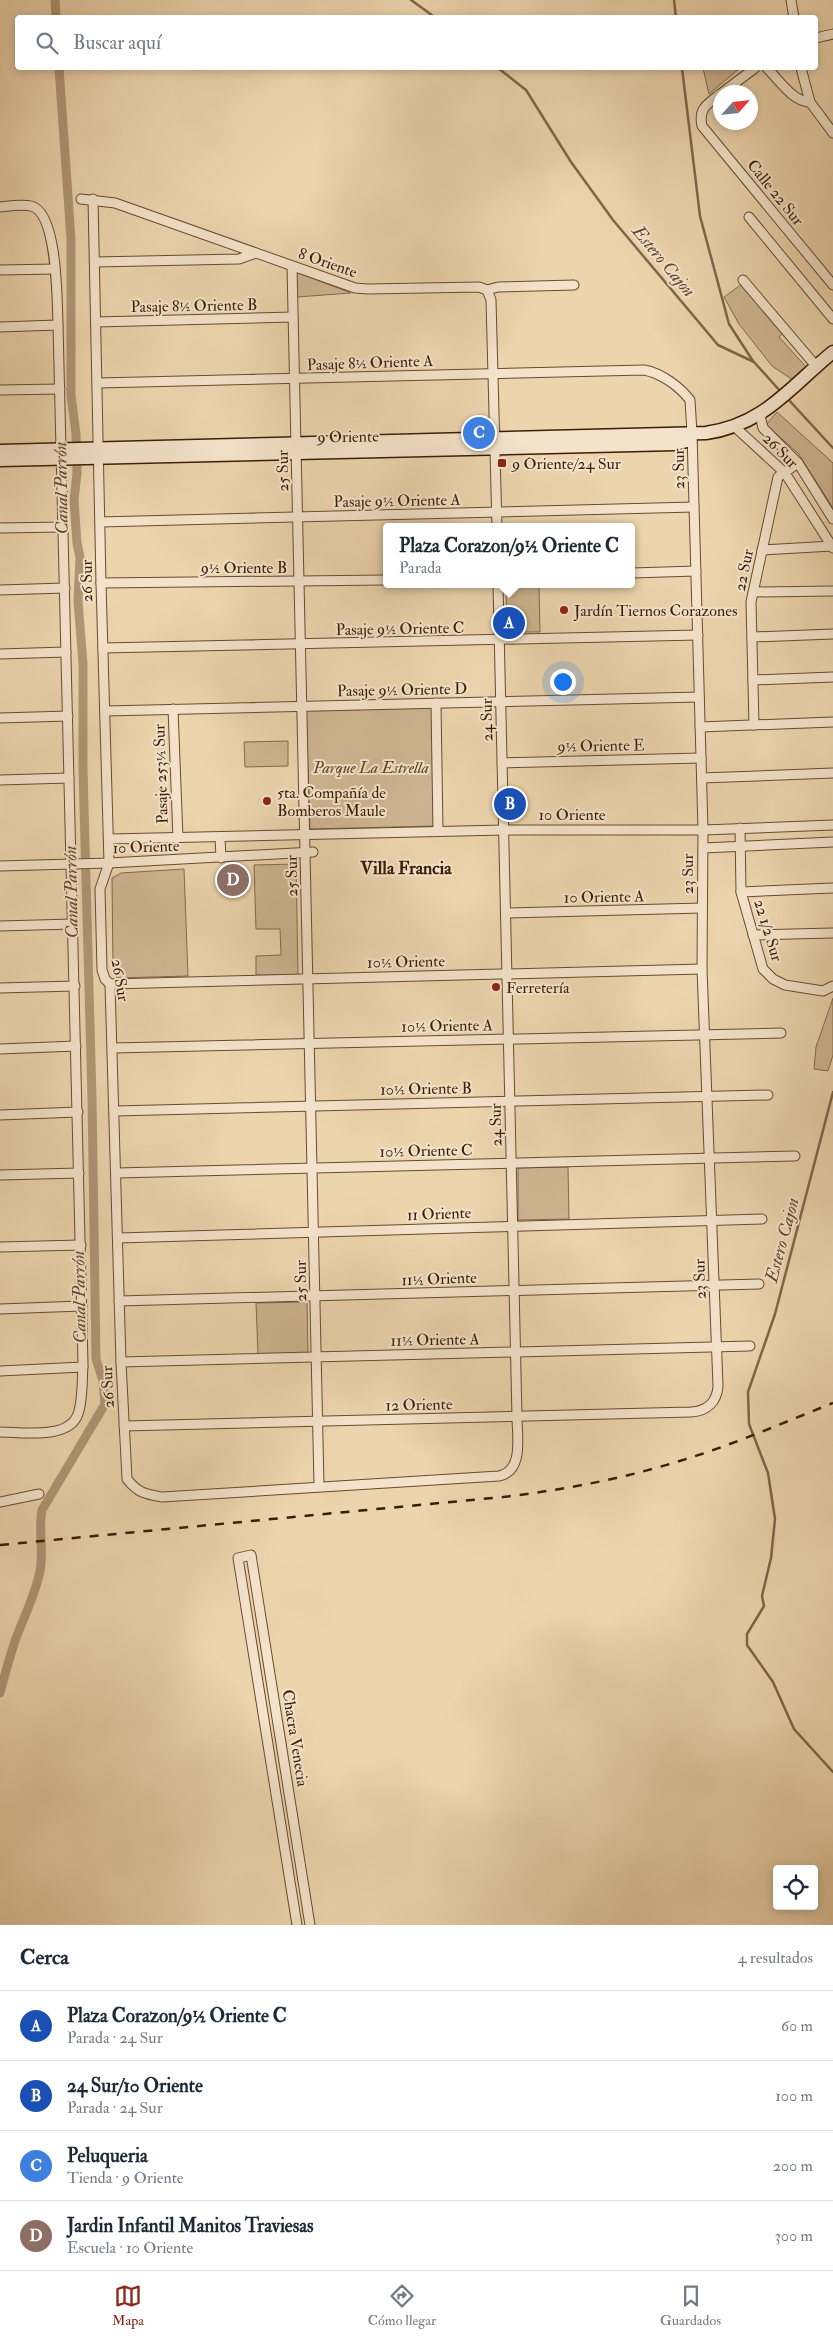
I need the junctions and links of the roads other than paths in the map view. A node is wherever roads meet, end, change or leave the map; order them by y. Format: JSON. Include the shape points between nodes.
{"nodes":[{"id":1,"x":791,"y":0,"type":"edge"},
{"id":2,"x":794,"y":15,"type":"edge"},
{"id":3,"x":833,"y":34,"type":"edge"},
{"id":4,"x":818,"y":38,"type":"edge"},
{"id":5,"x":752,"y":70,"type":"edge"},
{"id":6,"x":769,"y":70,"type":"edge"},
{"id":7,"x":802,"y":70,"type":"edge"},
{"id":8,"x":733,"y":85,"type":"edge"},
{"id":9,"x":713,"y":100,"type":"edge"},
{"id":10,"x":810,"y":102,"type":"junction"},
{"id":11,"x":829,"y":122,"type":"edge"},
{"id":12,"x":833,"y":133,"type":"edge"},
{"id":13,"x":81,"y":198,"type":"dead end"},
{"id":14,"x":94,"y":199,"type":"junction"},
{"id":15,"x":0,"y":207,"type":"edge"},
{"id":16,"x":749,"y":217,"type":"dead end"},
{"id":17,"x":256,"y":253,"type":"junction"},
{"id":18,"x":95,"y":262,"type":"junction"},
{"id":19,"x":292,"y":266,"type":"junction"},
{"id":20,"x":55,"y":268,"type":"junction"},
{"id":21,"x":0,"y":270,"type":"edge"},
{"id":22,"x":743,"y":280,"type":"dead end"},
{"id":23,"x":574,"y":285,"type":"dead end"},
{"id":24,"x":833,"y":285,"type":"edge"},
{"id":25,"x":487,"y":290,"type":"junction"},
{"id":26,"x":293,"y":317,"type":"junction"},
{"id":27,"x":833,"y":319,"type":"edge"},
{"id":28,"x":96,"y":322,"type":"junction"},
{"id":29,"x":58,"y":325,"type":"junction"},
{"id":30,"x":0,"y":326,"type":"edge"},
{"id":31,"x":833,"y":352,"type":"edge"},
{"id":32,"x":833,"y":362,"type":"edge"},
{"id":33,"x":816,"y":366,"type":"junction"},
{"id":34,"x":644,"y":370,"type":"joint"},
{"id":35,"x":493,"y":374,"type":"junction"},
{"id":36,"x":295,"y":379,"type":"junction"},
{"id":37,"x":98,"y":383,"type":"junction"},
{"id":38,"x":795,"y":384,"type":"junction"},
{"id":39,"x":60,"y":389,"type":"junction"},
{"id":40,"x":0,"y":390,"type":"edge"},
{"id":41,"x":760,"y":415,"type":"junction"},
{"id":42,"x":735,"y":427,"type":"junction"},
{"id":43,"x":692,"y":433,"type":"junction"},
{"id":44,"x":494,"y":444,"type":"junction"},
{"id":45,"x":296,"y":448,"type":"junction"},
{"id":46,"x":0,"y":450,"type":"edge"},
{"id":47,"x":92,"y":453,"type":"junction"},
{"id":48,"x":64,"y":454,"type":"junction"},
{"id":49,"x":0,"y":460,"type":"edge"},
{"id":50,"x":798,"y":463,"type":"junction"},
{"id":51,"x":785,"y":473,"type":"junction"},
{"id":52,"x":694,"y":507,"type":"junction"},
{"id":53,"x":496,"y":512,"type":"junction"},
{"id":54,"x":298,"y":517,"type":"junction"},
{"id":55,"x":833,"y":519,"type":"edge"},
{"id":56,"x":100,"y":522,"type":"junction"},
{"id":57,"x":496,"y":523,"type":"edge"},
{"id":58,"x":63,"y":527,"type":"junction"},
{"id":59,"x":0,"y":528,"type":"edge"},
{"id":60,"x":833,"y":547,"type":"edge"},
{"id":61,"x":762,"y":550,"type":"junction"},
{"id":62,"x":696,"y":571,"type":"junction"},
{"id":63,"x":635,"y":573,"type":"edge"},
{"id":64,"x":383,"y":580,"type":"edge"},
{"id":65,"x":299,"y":582,"type":"junction"},
{"id":66,"x":101,"y":583,"type":"junction"},
{"id":67,"x":65,"y":588,"type":"junction"},
{"id":68,"x":498,"y":588,"type":"edge"},
{"id":69,"x":0,"y":590,"type":"edge"},
{"id":70,"x":833,"y":590,"type":"edge"},
{"id":71,"x":753,"y":592,"type":"junction"},
{"id":72,"x":833,"y":634,"type":"edge"},
{"id":73,"x":698,"y":636,"type":"junction"},
{"id":74,"x":752,"y":637,"type":"junction"},
{"id":75,"x":499,"y":640,"type":"junction"},
{"id":76,"x":301,"y":645,"type":"junction"},
{"id":77,"x":102,"y":648,"type":"junction"},
{"id":78,"x":66,"y":652,"type":"junction"},
{"id":79,"x":0,"y":654,"type":"edge"},
{"id":80,"x":833,"y":677,"type":"edge"},
{"id":81,"x":754,"y":680,"type":"junction"},
{"id":82,"x":699,"y":697,"type":"junction"},
{"id":83,"x":501,"y":701,"type":"junction"},
{"id":84,"x":436,"y":703,"type":"junction"},
{"id":85,"x":302,"y":706,"type":"junction"},
{"id":86,"x":173,"y":709,"type":"junction"},
{"id":87,"x":105,"y":711,"type":"junction"},
{"id":88,"x":68,"y":716,"type":"junction"},
{"id":89,"x":0,"y":718,"type":"edge"},
{"id":90,"x":833,"y":722,"type":"edge"},
{"id":91,"x":754,"y":725,"type":"junction"},
{"id":92,"x":700,"y":727,"type":"junction"},
{"id":93,"x":701,"y":758,"type":"junction"},
{"id":94,"x":502,"y":763,"type":"junction"},
{"id":95,"x":833,"y":773,"type":"edge"},
{"id":96,"x":70,"y":778,"type":"junction"},
{"id":97,"x":702,"y":778,"type":"junction"},
{"id":98,"x":0,"y":780,"type":"edge"},
{"id":99,"x":833,"y":825,"type":"edge"},
{"id":100,"x":740,"y":828,"type":"junction"},
{"id":101,"x":504,"y":830,"type":"junction"},
{"id":102,"x":703,"y":830,"type":"junction"},
{"id":103,"x":438,"y":831,"type":"junction"},
{"id":104,"x":305,"y":835,"type":"junction"},
{"id":105,"x":220,"y":837,"type":"junction"},
{"id":106,"x":178,"y":838,"type":"junction"},
{"id":107,"x":109,"y":839,"type":"junction"},
{"id":108,"x":833,"y":842,"type":"edge"},
{"id":109,"x":740,"y":847,"type":"junction"},
{"id":110,"x":703,"y":848,"type":"junction"},
{"id":111,"x":309,"y":852,"type":"junction"},
{"id":112,"x":221,"y":858,"type":"junction"},
{"id":113,"x":76,"y":863,"type":"junction"},
{"id":114,"x":109,"y":863,"type":"junction"},
{"id":115,"x":0,"y":866,"type":"edge"},
{"id":116,"x":833,"y":888,"type":"edge"},
{"id":117,"x":741,"y":892,"type":"junction"},
{"id":118,"x":702,"y":908,"type":"junction"},
{"id":119,"x":506,"y":913,"type":"junction"},
{"id":120,"x":73,"y":924,"type":"junction"},
{"id":121,"x":0,"y":926,"type":"edge"},
{"id":122,"x":833,"y":933,"type":"edge"},
{"id":123,"x":753,"y":935,"type":"junction"},
{"id":124,"x":702,"y":968,"type":"junction"},
{"id":125,"x":507,"y":973,"type":"junction"},
{"id":126,"x":308,"y":978,"type":"junction"},
{"id":127,"x":110,"y":984,"type":"junction"},
{"id":128,"x":75,"y":986,"type":"junction"},
{"id":129,"x":0,"y":988,"type":"edge"},
{"id":130,"x":831,"y":988,"type":"edge"},
{"id":131,"x":781,"y":1033,"type":"dead end"},
{"id":132,"x":704,"y":1035,"type":"junction"},
{"id":133,"x":508,"y":1039,"type":"junction"},
{"id":134,"x":310,"y":1043,"type":"junction"},
{"id":135,"x":76,"y":1046,"type":"junction"},
{"id":136,"x":113,"y":1048,"type":"junction"},
{"id":137,"x":0,"y":1049,"type":"edge"},
{"id":138,"x":768,"y":1095,"type":"dead end"},
{"id":139,"x":707,"y":1096,"type":"junction"},
{"id":140,"x":510,"y":1101,"type":"junction"},
{"id":141,"x":311,"y":1106,"type":"junction"},
{"id":142,"x":115,"y":1111,"type":"junction"},
{"id":143,"x":78,"y":1112,"type":"junction"},
{"id":144,"x":0,"y":1115,"type":"edge"},
{"id":145,"x":795,"y":1156,"type":"dead end"},
{"id":146,"x":709,"y":1158,"type":"junction"},
{"id":147,"x":511,"y":1163,"type":"junction"},
{"id":148,"x":313,"y":1168,"type":"junction"},
{"id":149,"x":79,"y":1173,"type":"junction"},
{"id":150,"x":117,"y":1173,"type":"junction"},
{"id":151,"x":0,"y":1175,"type":"edge"},
{"id":152,"x":762,"y":1219,"type":"dead end"},
{"id":153,"x":712,"y":1220,"type":"junction"},
{"id":154,"x":512,"y":1226,"type":"junction"},
{"id":155,"x":314,"y":1232,"type":"junction"},
{"id":156,"x":118,"y":1238,"type":"junction"},
{"id":157,"x":81,"y":1245,"type":"junction"},
{"id":158,"x":0,"y":1247,"type":"edge"},
{"id":159,"x":759,"y":1284,"type":"dead end"},
{"id":160,"x":714,"y":1285,"type":"junction"},
{"id":161,"x":514,"y":1291,"type":"junction"},
{"id":162,"x":316,"y":1296,"type":"junction"},
{"id":163,"x":119,"y":1301,"type":"junction"},
{"id":164,"x":82,"y":1306,"type":"junction"},
{"id":165,"x":0,"y":1309,"type":"edge"},
{"id":166,"x":750,"y":1346,"type":"dead end"},
{"id":167,"x":716,"y":1347,"type":"junction"},
{"id":168,"x":515,"y":1352,"type":"junction"},
{"id":169,"x":317,"y":1357,"type":"junction"},
{"id":170,"x":121,"y":1362,"type":"junction"},
{"id":171,"x":83,"y":1367,"type":"junction"},
{"id":172,"x":0,"y":1371,"type":"edge"},
{"id":173,"x":712,"y":1403,"type":"joint"},
{"id":174,"x":517,"y":1417,"type":"junction"},
{"id":175,"x":318,"y":1421,"type":"junction"},
{"id":176,"x":124,"y":1426,"type":"junction"},
{"id":177,"x":0,"y":1432,"type":"edge"},
{"id":178,"x":319,"y":1486,"type":"junction"},
{"id":179,"x":39,"y":1494,"type":"dead end"},
{"id":180,"x":0,"y":1502,"type":"edge"},
{"id":181,"x":272,"y":1681,"type":"junction"},
{"id":182,"x":258,"y":1682,"type":"junction"},
{"id":183,"x":303,"y":1880,"type":"junction"},
{"id":184,"x":290,"y":1882,"type":"junction"},
{"id":185,"x":297,"y":1925,"type":"edge"},
{"id":186,"x":310,"y":1925,"type":"edge"}],
"edges":[{"from":1,"to":2,"type":"street"},
{"from":3,"to":4,"type":"street"},
{"from":5,"to":8,"type":"street"},
{"from":6,"to":10,"type":"street","via":[[796,98]]},
{"from":7,"to":10,"type":"street"},
{"from":9,"to":24,"type":"street","name":"Calle 22 Sur","via":[[702,109],[702,126]]},
{"from":10,"to":11,"type":"street"},
{"from":11,"to":12,"type":"street"},
{"from":13,"to":14,"type":"street","name":"8 Oriente"},
{"from":14,"to":17,"type":"street","name":"8 Oriente","via":[[115,203]]},
{"from":14,"to":18,"type":"street","name":"26 Sur"},
{"from":15,"to":20,"type":"street","name":"26 Sur","via":[[32,206],[39,211],[52,237]]},
{"from":16,"to":27,"type":"street"},
{"from":17,"to":18,"type":"street","via":[[240,259]]},
{"from":17,"to":19,"type":"street","name":"8 Oriente"},
{"from":18,"to":28,"type":"street","name":"26 Sur"},
{"from":19,"to":25,"type":"street","name":"8 Oriente","via":[[362,289],[479,286]]},
{"from":19,"to":26,"type":"street","name":"25 Sur"},
{"from":20,"to":21,"type":"street"},
{"from":20,"to":29,"type":"street","name":"26 Sur"},
{"from":22,"to":33,"type":"street"},
{"from":23,"to":25,"type":"street","name":"8 Oriente"},
{"from":25,"to":35,"type":"street","via":[[491,300]]},
{"from":26,"to":28,"type":"street","name":"Pasaje 8½ Oriente B"},
{"from":26,"to":36,"type":"street","name":"25 Sur"},
{"from":28,"to":37,"type":"street","name":"26 Sur"},
{"from":29,"to":30,"type":"street"},
{"from":29,"to":39,"type":"street","name":"26 Sur"},
{"from":31,"to":33,"type":"street","name":"9 Oriente"},
{"from":32,"to":38,"type":"street","name":"9 Oriente","via":[[820,373]]},
{"from":33,"to":38,"type":"street","name":"9 Oriente"},
{"from":34,"to":35,"type":"street","name":"Pasaje 8½ Oriente A"},
{"from":34,"to":43,"type":"street","name":"23 Sur","via":[[664,377],[686,395],[691,406]]},
{"from":35,"to":36,"type":"street","name":"Pasaje 8½ Oriente A"},
{"from":35,"to":44,"type":"street"},
{"from":36,"to":37,"type":"street","name":"Pasaje 8½ Oriente A"},
{"from":36,"to":45,"type":"street","name":"25 Sur"},
{"from":37,"to":47,"type":"street","name":"26 Sur"},
{"from":38,"to":41,"type":"street","name":"9 Oriente"},
{"from":39,"to":40,"type":"street"},
{"from":39,"to":48,"type":"street","name":"26 Sur"},
{"from":41,"to":42,"type":"street","name":"9 Oriente"},
{"from":41,"to":50,"type":"street","name":"26 Sur","via":[[763,428]]},
{"from":42,"to":43,"type":"street","name":"9 Oriente"},
{"from":42,"to":51,"type":"street","name":"26 Sur"},
{"from":43,"to":44,"type":"street","name":"9 Oriente"},
{"from":43,"to":52,"type":"street","name":"23 Sur"},
{"from":44,"to":45,"type":"street","name":"9 Oriente"},
{"from":44,"to":53,"type":"street"},
{"from":45,"to":47,"type":"street","name":"9 Oriente"},
{"from":45,"to":54,"type":"street","name":"25 Sur"},
{"from":46,"to":48,"type":"street","name":"9 Oriente"},
{"from":47,"to":48,"type":"street","name":"9 Oriente"},
{"from":47,"to":56,"type":"street","name":"26 Sur"},
{"from":48,"to":49,"type":"street","name":"9 Oriente"},
{"from":48,"to":58,"type":"street","name":"26 Sur"},
{"from":50,"to":51,"type":"street","name":"22 Sur"},
{"from":50,"to":55,"type":"street","name":"26 Sur"},
{"from":51,"to":60,"type":"street","name":"26 Sur"},
{"from":51,"to":61,"type":"street","name":"22 Sur","via":[[778,477]]},
{"from":52,"to":53,"type":"street","name":"Pasaje 9½ Oriente A"},
{"from":52,"to":62,"type":"street","name":"23 Sur"},
{"from":53,"to":54,"type":"street","name":"Pasaje 9½ Oriente A"},
{"from":53,"to":57,"type":"street"},
{"from":54,"to":56,"type":"street","name":"Pasaje 9½ Oriente A"},
{"from":54,"to":65,"type":"street","name":"25 Sur"},
{"from":56,"to":66,"type":"street","name":"26 Sur"},
{"from":58,"to":59,"type":"street"},
{"from":58,"to":67,"type":"street","name":"26 Sur"},
{"from":60,"to":61,"type":"street"},
{"from":61,"to":71,"type":"street","name":"22 Sur"},
{"from":62,"to":63,"type":"street"},
{"from":62,"to":73,"type":"street","name":"23 Sur"},
{"from":64,"to":65,"type":"street","name":"9½ Oriente B"},
{"from":65,"to":66,"type":"street","name":"9½ Oriente B"},
{"from":65,"to":76,"type":"street","name":"25 Sur"},
{"from":66,"to":77,"type":"street","name":"26 Sur"},
{"from":67,"to":69,"type":"street"},
{"from":67,"to":78,"type":"street","name":"26 Sur"},
{"from":68,"to":75,"type":"street","name":"24 Sur"},
{"from":70,"to":71,"type":"street"},
{"from":71,"to":74,"type":"street","name":"22 Sur"},
{"from":72,"to":74,"type":"street"},
{"from":73,"to":75,"type":"street","name":"Pasaje 9½ Oriente C"},
{"from":73,"to":82,"type":"street","name":"23 Sur"},
{"from":74,"to":81,"type":"street","name":"22 Sur"},
{"from":75,"to":76,"type":"street","name":"Pasaje 9½ Oriente C"},
{"from":75,"to":83,"type":"street","name":"24 Sur"},
{"from":76,"to":77,"type":"street","name":"Pasaje 9½ Oriente C"},
{"from":76,"to":85,"type":"street","name":"25 Sur"},
{"from":77,"to":87,"type":"street","name":"26 Sur"},
{"from":78,"to":79,"type":"street"},
{"from":78,"to":88,"type":"street","name":"26 Sur"},
{"from":80,"to":81,"type":"street"},
{"from":81,"to":91,"type":"street","name":"22 Sur"},
{"from":82,"to":83,"type":"street","name":"Pasaje 9½ Oriente D"},
{"from":82,"to":92,"type":"street","name":"23 Sur"},
{"from":83,"to":84,"type":"street","name":"Pasaje 9½ Oriente D"},
{"from":83,"to":94,"type":"street","name":"24 Sur"},
{"from":84,"to":85,"type":"street","name":"Pasaje 9½ Oriente D"},
{"from":84,"to":103,"type":"street"},
{"from":85,"to":86,"type":"street","name":"Pasaje 9½ Oriente D"},
{"from":85,"to":104,"type":"street","name":"25 Sur"},
{"from":86,"to":87,"type":"street","name":"Pasaje 9½ Oriente D"},
{"from":86,"to":106,"type":"street","name":"Pasaje 253½ Sur"},
{"from":87,"to":107,"type":"street","name":"26 Sur"},
{"from":88,"to":89,"type":"street"},
{"from":88,"to":96,"type":"street","name":"26 Sur"},
{"from":90,"to":91,"type":"street"},
{"from":91,"to":92,"type":"street"},
{"from":92,"to":93,"type":"street","name":"23 Sur"},
{"from":93,"to":94,"type":"street","name":"9½ Oriente E"},
{"from":93,"to":97,"type":"street","name":"23 Sur"},
{"from":94,"to":101,"type":"street","name":"24 Sur"},
{"from":95,"to":97,"type":"street"},
{"from":96,"to":98,"type":"street"},
{"from":96,"to":113,"type":"street","name":"26 Sur"},
{"from":97,"to":102,"type":"street","name":"23 Sur"},
{"from":99,"to":100,"type":"street","name":"10 Oriente"},
{"from":100,"to":102,"type":"street","name":"10 Oriente"},
{"from":100,"to":109,"type":"street","name":"22 1/2 Sur"},
{"from":101,"to":102,"type":"street","name":"10 Oriente"},
{"from":101,"to":103,"type":"street","name":"10 Oriente"},
{"from":101,"to":119,"type":"street","name":"24 Sur"},
{"from":102,"to":110,"type":"street","name":"23 Sur"},
{"from":103,"to":104,"type":"street","name":"10 Oriente"},
{"from":104,"to":105,"type":"street","name":"10 Oriente"},
{"from":104,"to":111,"type":"street","name":"25 Sur"},
{"from":105,"to":106,"type":"street","name":"10 Oriente"},
{"from":105,"to":112,"type":"street"},
{"from":106,"to":107,"type":"street","name":"10 Oriente"},
{"from":107,"to":114,"type":"street","name":"26 Sur"},
{"from":108,"to":109,"type":"street"},
{"from":109,"to":110,"type":"street"},
{"from":109,"to":117,"type":"street","name":"22 1/2 Sur"},
{"from":110,"to":118,"type":"street","name":"23 Sur"},
{"from":111,"to":112,"type":"street","name":"10 Oriente"},
{"from":111,"to":126,"type":"street","name":"25 Sur"},
{"from":112,"to":114,"type":"street","name":"10 Oriente"},
{"from":113,"to":114,"type":"street","name":"10 Oriente"},
{"from":113,"to":115,"type":"street","name":"10 Oriente"},
{"from":113,"to":120,"type":"street","name":"26 Sur"},
{"from":114,"to":127,"type":"street","name":"26 Sur","via":[[100,889],[102,970],[104,979]]},
{"from":116,"to":117,"type":"street"},
{"from":117,"to":123,"type":"street","name":"22 1/2 Sur"},
{"from":118,"to":119,"type":"street","name":"10 Oriente A"},
{"from":118,"to":124,"type":"street","name":"23 Sur"},
{"from":119,"to":125,"type":"street","name":"24 Sur"},
{"from":120,"to":121,"type":"street"},
{"from":120,"to":128,"type":"street","name":"26 Sur"},
{"from":122,"to":123,"type":"street"},
{"from":123,"to":130,"type":"street","name":"22 1/2 Sur","via":[[763,969],[773,979],[785,985],[823,991]]},
{"from":124,"to":125,"type":"street","name":"10½ Oriente"},
{"from":124,"to":132,"type":"street","name":"23 Sur"},
{"from":125,"to":126,"type":"street","name":"10½ Oriente"},
{"from":125,"to":133,"type":"street","name":"24 Sur"},
{"from":126,"to":127,"type":"street","name":"10½ Oriente"},
{"from":126,"to":134,"type":"street","name":"25 Sur"},
{"from":127,"to":136,"type":"street","name":"26 Sur"},
{"from":128,"to":129,"type":"street"},
{"from":128,"to":135,"type":"street","name":"26 Sur"},
{"from":131,"to":132,"type":"street","name":"10½ Oriente A"},
{"from":132,"to":133,"type":"street","name":"10½ Oriente A"},
{"from":132,"to":139,"type":"street","name":"23 Sur"},
{"from":133,"to":134,"type":"street","name":"10½ Oriente A"},
{"from":133,"to":140,"type":"street","name":"24 Sur"},
{"from":134,"to":136,"type":"street","name":"10½ Oriente A"},
{"from":134,"to":141,"type":"street","name":"25 Sur"},
{"from":135,"to":137,"type":"street"},
{"from":135,"to":143,"type":"street","name":"26 Sur"},
{"from":136,"to":142,"type":"street","name":"26 Sur"},
{"from":138,"to":139,"type":"street","name":"10½ Oriente B"},
{"from":139,"to":140,"type":"street","name":"10½ Oriente B"},
{"from":139,"to":146,"type":"street","name":"23 Sur"},
{"from":140,"to":141,"type":"street","name":"10½ Oriente B"},
{"from":140,"to":147,"type":"street","name":"24 Sur"},
{"from":141,"to":142,"type":"street","name":"10½ Oriente B"},
{"from":141,"to":148,"type":"street","name":"25 Sur"},
{"from":142,"to":150,"type":"street","name":"26 Sur"},
{"from":143,"to":144,"type":"street"},
{"from":143,"to":149,"type":"street","name":"26 Sur"},
{"from":145,"to":146,"type":"street","name":"10½ Oriente C"},
{"from":146,"to":147,"type":"street","name":"10½ Oriente C"},
{"from":146,"to":153,"type":"street","name":"23 Sur"},
{"from":147,"to":148,"type":"street","name":"10½ Oriente C"},
{"from":147,"to":154,"type":"street","name":"24 Sur"},
{"from":148,"to":150,"type":"street","name":"10½ Oriente C"},
{"from":148,"to":155,"type":"street","name":"25 Sur"},
{"from":149,"to":151,"type":"street"},
{"from":149,"to":157,"type":"street","name":"26 Sur"},
{"from":150,"to":156,"type":"street","name":"26 Sur"},
{"from":152,"to":153,"type":"street","name":"11 Oriente"},
{"from":153,"to":154,"type":"street","name":"11 Oriente"},
{"from":153,"to":160,"type":"street","name":"23 Sur"},
{"from":154,"to":155,"type":"street","name":"11 Oriente"},
{"from":154,"to":161,"type":"street","name":"24 Sur"},
{"from":155,"to":156,"type":"street","name":"11 Oriente"},
{"from":155,"to":162,"type":"street","name":"25 Sur"},
{"from":156,"to":163,"type":"street","name":"26 Sur"},
{"from":157,"to":158,"type":"street"},
{"from":157,"to":164,"type":"street","name":"26 Sur"},
{"from":159,"to":160,"type":"street","name":"11½ Oriente"},
{"from":160,"to":161,"type":"street","name":"11½ Oriente"},
{"from":160,"to":167,"type":"street","name":"23 Sur"},
{"from":161,"to":162,"type":"street","name":"11½ Oriente"},
{"from":161,"to":168,"type":"street","name":"24 Sur"},
{"from":162,"to":163,"type":"street","name":"11½ Oriente"},
{"from":162,"to":169,"type":"street","name":"25 Sur"},
{"from":163,"to":170,"type":"street","name":"26 Sur"},
{"from":164,"to":165,"type":"street"},
{"from":164,"to":171,"type":"street","name":"26 Sur"},
{"from":166,"to":167,"type":"street","name":"11½ Oriente A"},
{"from":167,"to":168,"type":"street","name":"11½ Oriente A"},
{"from":167,"to":173,"type":"street","name":"23 Sur","via":[[718,1390]]},
{"from":168,"to":169,"type":"street","name":"11½ Oriente A"},
{"from":168,"to":174,"type":"street","name":"24 Sur"},
{"from":169,"to":170,"type":"street","name":"11½ Oriente A"},
{"from":169,"to":175,"type":"street","name":"25 Sur"},
{"from":170,"to":176,"type":"street","name":"26 Sur"},
{"from":171,"to":172,"type":"street"},
{"from":171,"to":177,"type":"street","name":"26 Sur","via":[[79,1412],[73,1424],[57,1432]]},
{"from":173,"to":174,"type":"street","name":"12 Oriente","via":[[691,1412]]},
{"from":174,"to":175,"type":"street","name":"12 Oriente"},
{"from":174,"to":178,"type":"street","name":"24 Sur","via":[[516,1456],[510,1472],[505,1475]]},
{"from":175,"to":176,"type":"street","name":"12 Oriente"},
{"from":175,"to":178,"type":"street","name":"25 Sur"},
{"from":176,"to":178,"type":"street","name":"26 Sur","via":[[127,1479],[135,1490],[148,1495],[162,1497]]},
{"from":179,"to":180,"type":"street"},
{"from":181,"to":182,"type":"street"},
{"from":181,"to":182,"type":"street","name":"Chacra Venecia","via":[[251,1555],[238,1558]]},
{"from":181,"to":183,"type":"street","name":"Chacra Venecia"},
{"from":182,"to":184,"type":"street","name":"Chacra Venecia"},
{"from":183,"to":184,"type":"street"},
{"from":183,"to":186,"type":"street","name":"Chacra Venecia"},
{"from":184,"to":185,"type":"street","name":"Chacra Venecia"}]}
